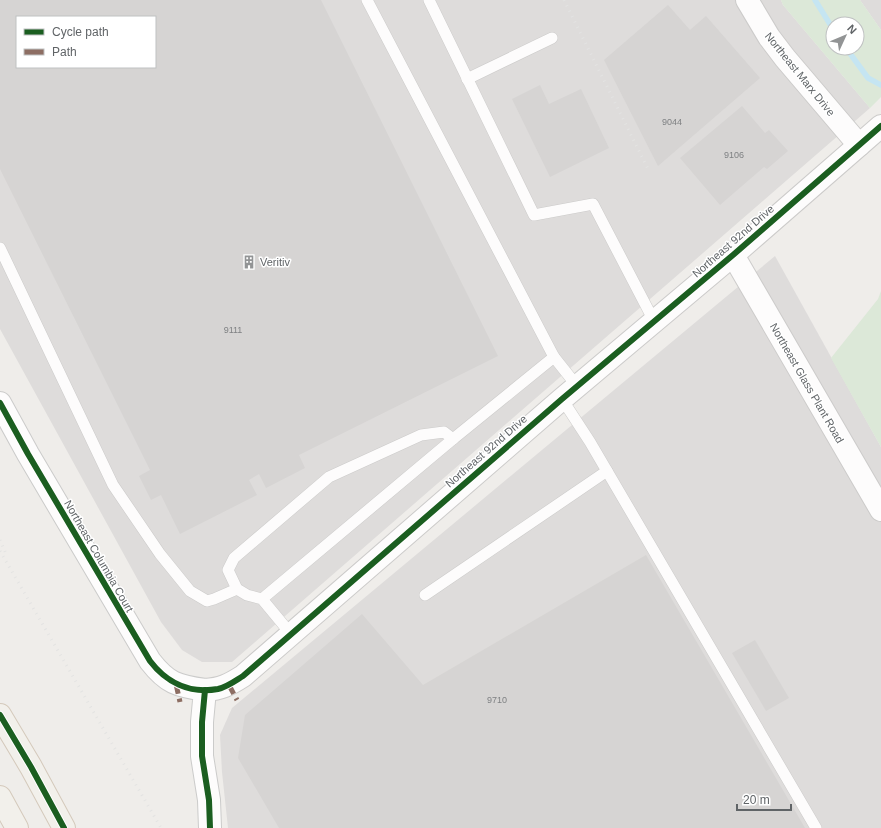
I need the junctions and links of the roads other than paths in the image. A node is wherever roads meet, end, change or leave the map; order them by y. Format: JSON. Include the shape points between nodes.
{"nodes":[{"id":1,"x":368,"y":0,"type":"edge"},
{"id":2,"x":429,"y":0,"type":"edge"},
{"id":3,"x":747,"y":0,"type":"edge"},
{"id":4,"x":552,"y":38,"type":"dead end"},
{"id":5,"x":467,"y":79,"type":"junction"},
{"id":6,"x":880,"y":127,"type":"edge"},
{"id":7,"x":859,"y":145,"type":"junction"},
{"id":8,"x":0,"y":248,"type":"edge"},
{"id":9,"x":733,"y":255,"type":"junction"},
{"id":10,"x":654,"y":321,"type":"junction"},
{"id":11,"x":554,"y":357,"type":"junction"},
{"id":12,"x":570,"y":392,"type":"junction"},
{"id":13,"x":0,"y":403,"type":"edge"},
{"id":14,"x":452,"y":439,"type":"junction"},
{"id":15,"x":607,"y":471,"type":"junction"},
{"id":16,"x":881,"y":510,"type":"edge"},
{"id":17,"x":237,"y":589,"type":"junction"},
{"id":18,"x":425,"y":595,"type":"dead end"},
{"id":19,"x":262,"y":599,"type":"junction"},
{"id":20,"x":291,"y":634,"type":"junction"},
{"id":21,"x":205,"y":690,"type":"junction"},
{"id":22,"x":0,"y":714,"type":"edge"},
{"id":23,"x":0,"y":797,"type":"edge"},
{"id":24,"x":17,"y":828,"type":"edge"},
{"id":25,"x":64,"y":828,"type":"edge"},
{"id":26,"x":210,"y":828,"type":"edge"},
{"id":27,"x":816,"y":828,"type":"edge"}],
"edges":[{"from":1,"to":11,"type":"lane"},
{"from":2,"to":5,"type":"lane"},
{"from":3,"to":7,"type":"street","name":"Northeast Marx Drive","via":[[785,58]]},
{"from":4,"to":5,"type":"lane"},
{"from":5,"to":10,"type":"lane","via":[[534,215],[593,204]]},
{"from":6,"to":7,"type":"street","name":"Northeast 92nd Drive"},
{"from":7,"to":9,"type":"street","name":"Northeast 92nd Drive"},
{"from":8,"to":17,"type":"lane","via":[[113,485],[160,554],[190,591],[207,601]]},
{"from":9,"to":10,"type":"street","name":"Northeast 92nd Drive"},
{"from":9,"to":16,"type":"street","name":"Northeast Glass Plant Road"},
{"from":10,"to":12,"type":"street","name":"Northeast 92nd Drive"},
{"from":11,"to":12,"type":"lane"},
{"from":11,"to":14,"type":"lane"},
{"from":12,"to":15,"type":"lane"},
{"from":12,"to":20,"type":"street","name":"Northeast 92nd Drive"},
{"from":13,"to":21,"type":"street","name":"Northeast Columbia Court","via":[[158,672],[176,684]]},
{"from":14,"to":17,"type":"lane","via":[[444,432],[421,435],[329,476],[234,558],[228,570]]},
{"from":14,"to":19,"type":"lane"},
{"from":15,"to":18,"type":"lane"},
{"from":15,"to":27,"type":"lane"},
{"from":17,"to":19,"type":"lane","via":[[246,595]]},
{"from":19,"to":20,"type":"lane"},
{"from":20,"to":21,"type":"street","name":"Northeast 92nd Drive","via":[[243,676],[219,689]]},
{"from":21,"to":26,"type":"street","via":[[202,756],[209,800]]},
{"from":22,"to":25,"type":"main road"},
{"from":23,"to":24,"type":"main road"}]}
